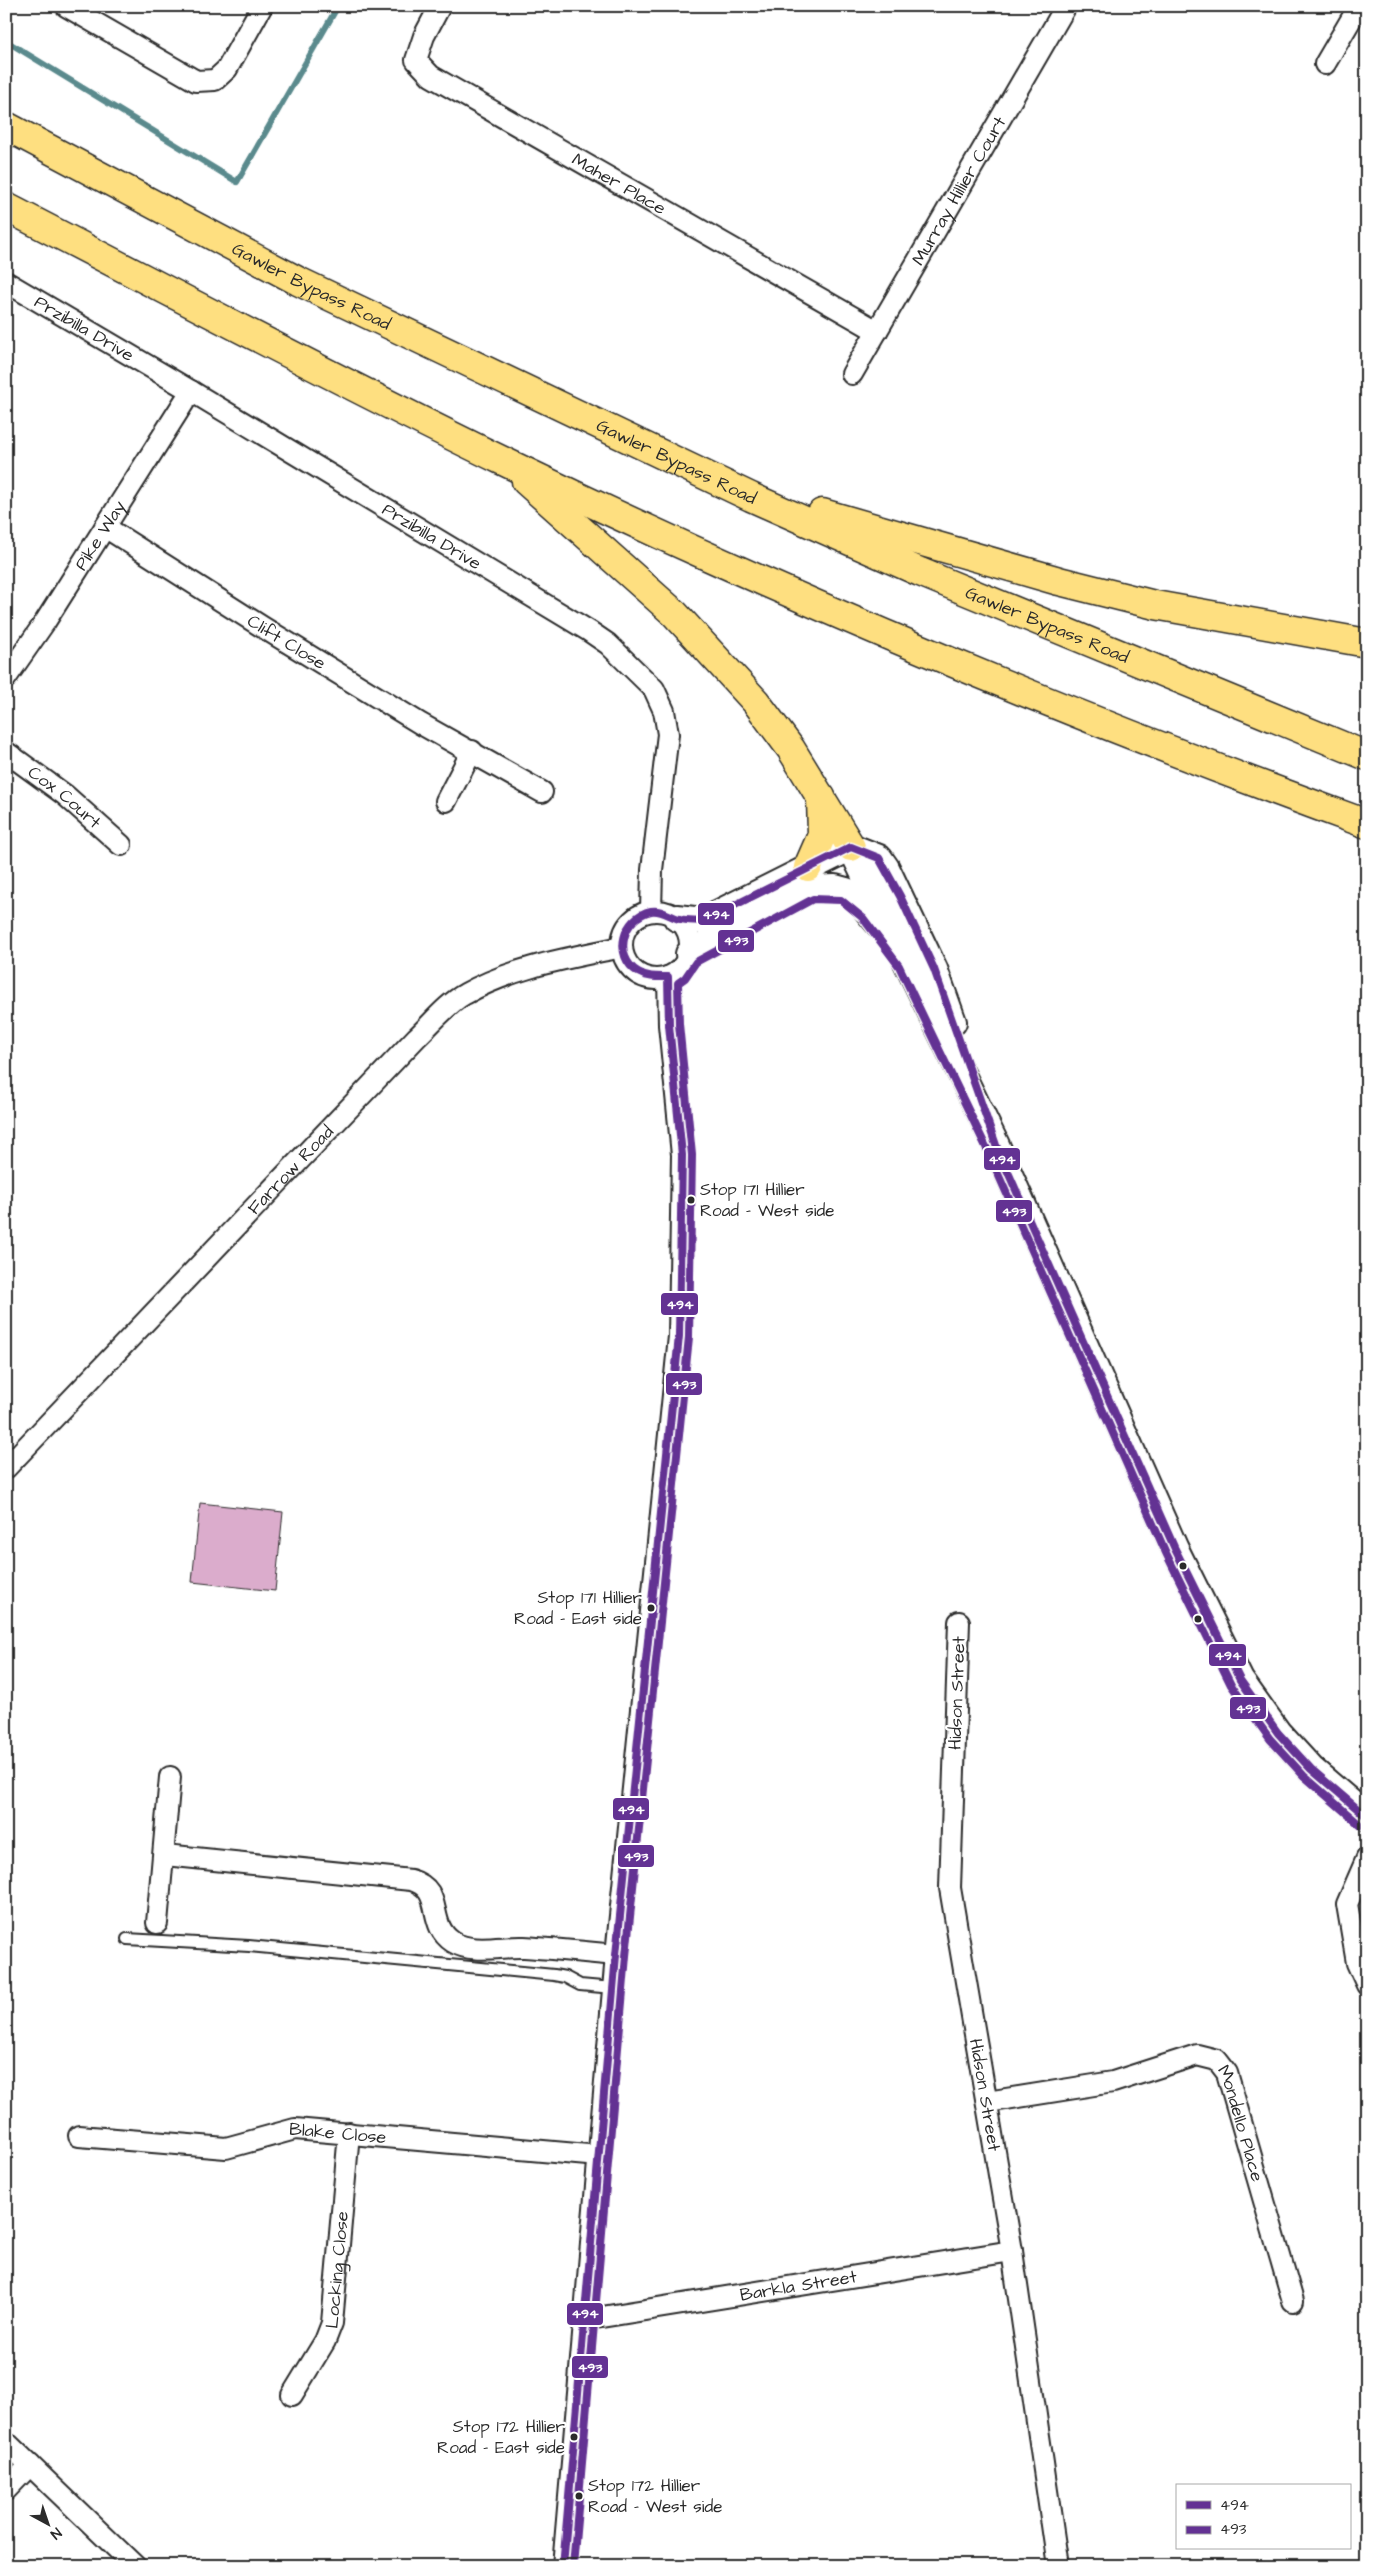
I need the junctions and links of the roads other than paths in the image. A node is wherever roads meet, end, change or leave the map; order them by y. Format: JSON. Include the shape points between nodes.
{"nodes":[{"id":1,"x":66,"y":6,"type":"edge"},
{"id":2,"x":262,"y":6,"type":"edge"},
{"id":3,"x":440,"y":6,"type":"edge"},
{"id":4,"x":1066,"y":6,"type":"edge"},
{"id":5,"x":1358,"y":6,"type":"edge"},
{"id":6,"x":1325,"y":64,"type":"dead end"},
{"id":7,"x":6,"y":126,"type":"edge"},
{"id":8,"x":6,"y":207,"type":"edge"},
{"id":9,"x":6,"y":282,"type":"edge"},
{"id":10,"x":878,"y":331,"type":"junction"},
{"id":11,"x":852,"y":374,"type":"dead end"},
{"id":12,"x":191,"y":390,"type":"junction"},
{"id":13,"x":505,"y":462,"type":"junction"},
{"id":14,"x":732,"y":488,"type":"junction"},
{"id":15,"x":105,"y":527,"type":"junction"},
{"id":16,"x":1367,"y":643,"type":"edge"},
{"id":17,"x":6,"y":678,"type":"edge"},
{"id":18,"x":472,"y":751,"type":"junction"},
{"id":19,"x":6,"y":752,"type":"edge"},
{"id":20,"x":1367,"y":756,"type":"edge"},
{"id":21,"x":542,"y":792,"type":"dead end"},
{"id":22,"x":822,"y":797,"type":"junction"},
{"id":23,"x":446,"y":800,"type":"dead end"},
{"id":24,"x":1367,"y":824,"type":"edge"},
{"id":25,"x":122,"y":845,"type":"dead end"},
{"id":26,"x":851,"y":847,"type":"junction"},
{"id":27,"x":808,"y":867,"type":"junction"},
{"id":28,"x":651,"y":911,"type":"junction"},
{"id":29,"x":677,"y":918,"type":"junction"},
{"id":30,"x":622,"y":947,"type":"junction"},
{"id":31,"x":688,"y":954,"type":"junction"},
{"id":32,"x":908,"y":961,"type":"junction"},
{"id":33,"x":668,"y":977,"type":"junction"},
{"id":34,"x":996,"y":1145,"type":"junction"},
{"id":35,"x":6,"y":1468,"type":"edge"},
{"id":36,"x":959,"y":1622,"type":"dead end"},
{"id":37,"x":170,"y":1777,"type":"dead end"},
{"id":38,"x":1367,"y":1817,"type":"edge"},
{"id":39,"x":164,"y":1854,"type":"junction"},
{"id":40,"x":1367,"y":1858,"type":"edge"},
{"id":41,"x":157,"y":1923,"type":"dead end"},
{"id":42,"x":127,"y":1939,"type":"dead end"},
{"id":43,"x":616,"y":1954,"type":"junction"},
{"id":44,"x":1367,"y":1985,"type":"edge"},
{"id":45,"x":613,"y":1988,"type":"junction"},
{"id":46,"x":988,"y":2102,"type":"junction"},
{"id":47,"x":350,"y":2134,"type":"junction"},
{"id":48,"x":79,"y":2136,"type":"dead end"},
{"id":49,"x":599,"y":2156,"type":"junction"},
{"id":50,"x":1012,"y":2251,"type":"junction"},
{"id":51,"x":1293,"y":2301,"type":"dead end"},
{"id":52,"x":583,"y":2320,"type":"junction"},
{"id":53,"x":292,"y":2395,"type":"dead end"},
{"id":54,"x":6,"y":2442,"type":"edge"},
{"id":55,"x":30,"y":2465,"type":"junction"},
{"id":56,"x":6,"y":2490,"type":"edge"},
{"id":57,"x":135,"y":2566,"type":"edge"},
{"id":58,"x":563,"y":2566,"type":"edge"},
{"id":59,"x":1058,"y":2566,"type":"edge"}],
"edges":[{"from":1,"to":2,"type":"street","via":[[196,81],[215,80],[227,69]]},
{"from":3,"to":10,"type":"street","name":"Maher Place","via":[[416,60],[431,76]]},
{"from":4,"to":10,"type":"street","name":"Murray Hillier Court"},
{"from":5,"to":6,"type":"street"},
{"from":7,"to":14,"type":"highway","name":"Gawler Bypass Road","via":[[298,281]]},
{"from":8,"to":13,"type":"highway","via":[[259,340]]},
{"from":9,"to":12,"type":"street","name":"Przibilla Drive"},
{"from":10,"to":11,"type":"street","name":"Murray Hillier Court"},
{"from":12,"to":15,"type":"street","name":"Pike Way"},
{"from":12,"to":28,"type":"street","name":"Przibilla Drive","via":[[608,644],[654,688],[664,711],[668,734],[652,870]]},
{"from":13,"to":22,"type":"highway","via":[[675,614],[756,702]]},
{"from":13,"to":24,"type":"highway","via":[[893,638],[1201,763]]},
{"from":14,"to":16,"type":"highway","via":[[1155,605]]},
{"from":14,"to":20,"type":"highway","name":"Gawler Bypass Road","via":[[920,572]]},
{"from":15,"to":17,"type":"street","name":"Pike Way"},
{"from":15,"to":18,"type":"street","name":"Clift Close","via":[[363,689]]},
{"from":18,"to":21,"type":"street","name":"Clift Close"},
{"from":18,"to":23,"type":"street"},
{"from":19,"to":25,"type":"street","name":"Cox Court","via":[[66,795]]},
{"from":22,"to":26,"type":"highway"},
{"from":22,"to":27,"type":"highway","via":[[822,834]]},
{"from":26,"to":27,"type":"street"},
{"from":26,"to":32,"type":"street"},
{"from":26,"to":34,"type":"street","via":[[879,858],[900,896],[934,969]]},
{"from":27,"to":29,"type":"street","via":[[702,921]]},
{"from":28,"to":29,"type":"street"},
{"from":28,"to":30,"type":"street","via":[[633,920],[623,937]]},
{"from":29,"to":31,"type":"street","via":[[688,935]]},
{"from":30,"to":33,"type":"street","via":[[627,962],[637,973],[657,979]]},
{"from":30,"to":35,"type":"street","name":"Farrow Road","via":[[559,960],[500,978],[463,994],[417,1037]]},
{"from":31,"to":32,"type":"street","via":[[810,889],[823,887],[846,891],[859,900]]},
{"from":31,"to":33,"type":"street","via":[[677,972]]},
{"from":32,"to":34,"type":"street"},
{"from":33,"to":43,"type":"street","via":[[669,1025],[682,1155],[679,1336]]},
{"from":34,"to":38,"type":"street","via":[[1175,1549],[1240,1680],[1278,1733],[1311,1769]]},
{"from":36,"to":46,"type":"street","name":"Hidson Street","via":[[950,1888]]},
{"from":37,"to":39,"type":"street"},
{"from":39,"to":41,"type":"street"},
{"from":39,"to":43,"type":"street","via":[[411,1880],[430,1891],[440,1928],[462,1946]]},
{"from":40,"to":44,"type":"street","via":[[1347,1904],[1357,1963]]},
{"from":42,"to":45,"type":"lane","via":[[249,1946],[554,1975],[580,1985]]},
{"from":43,"to":45,"type":"street"},
{"from":45,"to":49,"type":"street"},
{"from":46,"to":50,"type":"street","name":"Hidson Street"},
{"from":46,"to":51,"type":"street","name":"Mondello Place","via":[[1113,2082],[1197,2055],[1216,2060],[1227,2073]]},
{"from":47,"to":48,"type":"street","name":"Blake Close","via":[[295,2129],[226,2148]]},
{"from":47,"to":49,"type":"street","name":"Blake Close"},
{"from":47,"to":53,"type":"street","name":"Locking Close","via":[[332,2323]]},
{"from":49,"to":52,"type":"street"},
{"from":50,"to":52,"type":"street","name":"Barkla Street"},
{"from":50,"to":59,"type":"street","name":"Hidson Street"},
{"from":52,"to":58,"type":"street"},
{"from":54,"to":55,"type":"street"},
{"from":55,"to":56,"type":"street"},
{"from":55,"to":57,"type":"street"}]}
